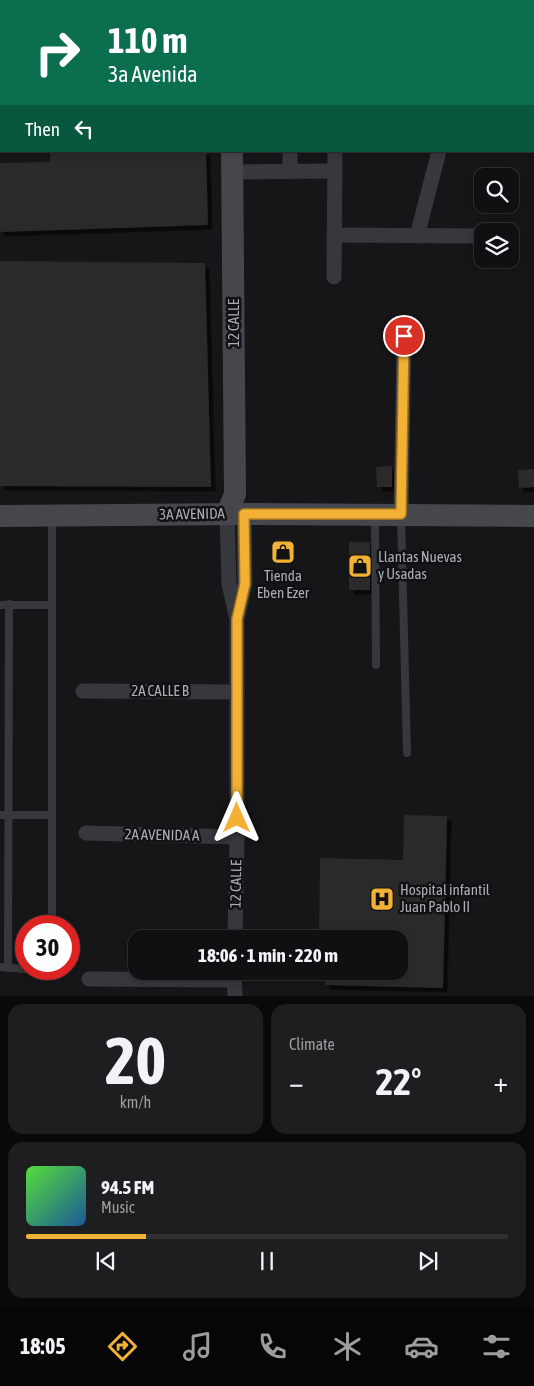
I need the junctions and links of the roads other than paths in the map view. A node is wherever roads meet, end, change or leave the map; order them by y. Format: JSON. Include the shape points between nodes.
{"nodes":[{"id":1,"x":290,"y":152,"type":"edge"},
{"id":2,"x":335,"y":152,"type":"edge"},
{"id":3,"x":439,"y":152,"type":"edge"},
{"id":4,"x":232,"y":162,"type":"edge"},
{"id":5,"x":290,"y":171,"type":"junction"},
{"id":6,"x":334,"y":171,"type":"junction"},
{"id":7,"x":334,"y":235,"type":"junction"},
{"id":8,"x":417,"y":236,"type":"junction"},
{"id":9,"x":474,"y":236,"type":"edge"},
{"id":10,"x":334,"y":277,"type":"dead end"},
{"id":11,"x":404,"y":336,"type":"dead end"},
{"id":12,"x":235,"y":507,"type":"junction"},
{"id":13,"x":374,"y":514,"type":"junction"},
{"id":14,"x":401,"y":514,"type":"junction"},
{"id":15,"x":0,"y":516,"type":"edge"},
{"id":16,"x":52,"y":516,"type":"junction"},
{"id":17,"x":534,"y":516,"type":"edge"},
{"id":18,"x":0,"y":604,"type":"edge"},
{"id":19,"x":9,"y":604,"type":"junction"},
{"id":20,"x":52,"y":605,"type":"junction"},
{"id":21,"x":376,"y":665,"type":"dead end"},
{"id":22,"x":83,"y":691,"type":"dead end"},
{"id":23,"x":237,"y":692,"type":"junction"},
{"id":24,"x":407,"y":753,"type":"dead end"},
{"id":25,"x":52,"y":814,"type":"junction"},
{"id":26,"x":4,"y":815,"type":"edge"},
{"id":27,"x":86,"y":833,"type":"dead end"},
{"id":28,"x":237,"y":837,"type":"junction"},
{"id":29,"x":52,"y":915,"type":"edge"},
{"id":30,"x":235,"y":930,"type":"edge"},
{"id":31,"x":4,"y":968,"type":"edge"},
{"id":32,"x":128,"y":978,"type":"edge"},
{"id":33,"x":89,"y":979,"type":"dead end"},
{"id":34,"x":234,"y":980,"type":"edge"},
{"id":35,"x":234,"y":996,"type":"edge"}],
"edges":[{"from":1,"to":5,"type":"street"},
{"from":2,"to":6,"type":"street"},
{"from":3,"to":8,"type":"street"},
{"from":4,"to":5,"type":"street"},
{"from":4,"to":12,"type":"main road","name":"12 CALLE"},
{"from":5,"to":6,"type":"street"},
{"from":6,"to":7,"type":"street"},
{"from":7,"to":8,"type":"street"},
{"from":7,"to":10,"type":"street"},
{"from":8,"to":9,"type":"street"},
{"from":11,"to":14,"type":"street"},
{"from":12,"to":13,"type":"main road","name":"3A AVENIDA"},
{"from":12,"to":16,"type":"main road","name":"3A AVENIDA"},
{"from":12,"to":23,"type":"street","name":"12 CALLE","via":[[229,584],[237,619]]},
{"from":13,"to":14,"type":"main road","name":"3A AVENIDA"},
{"from":13,"to":21,"type":"lane"},
{"from":14,"to":17,"type":"main road","name":"3A AVENIDA"},
{"from":14,"to":24,"type":"lane"},
{"from":15,"to":16,"type":"main road","name":"3A AVENIDA"},
{"from":16,"to":20,"type":"lane"},
{"from":18,"to":19,"type":"lane"},
{"from":19,"to":20,"type":"lane"},
{"from":19,"to":26,"type":"lane"},
{"from":20,"to":25,"type":"lane"},
{"from":22,"to":23,"type":"street","name":"2A CALLE B"},
{"from":23,"to":28,"type":"street","name":"12 CALLE"},
{"from":25,"to":26,"type":"lane"},
{"from":25,"to":29,"type":"lane"},
{"from":26,"to":31,"type":"lane"},
{"from":27,"to":28,"type":"street","name":"2A AVENIDA A"},
{"from":28,"to":30,"type":"street","name":"12 CALLE"},
{"from":32,"to":33,"type":"street"},
{"from":34,"to":35,"type":"street"}]}
